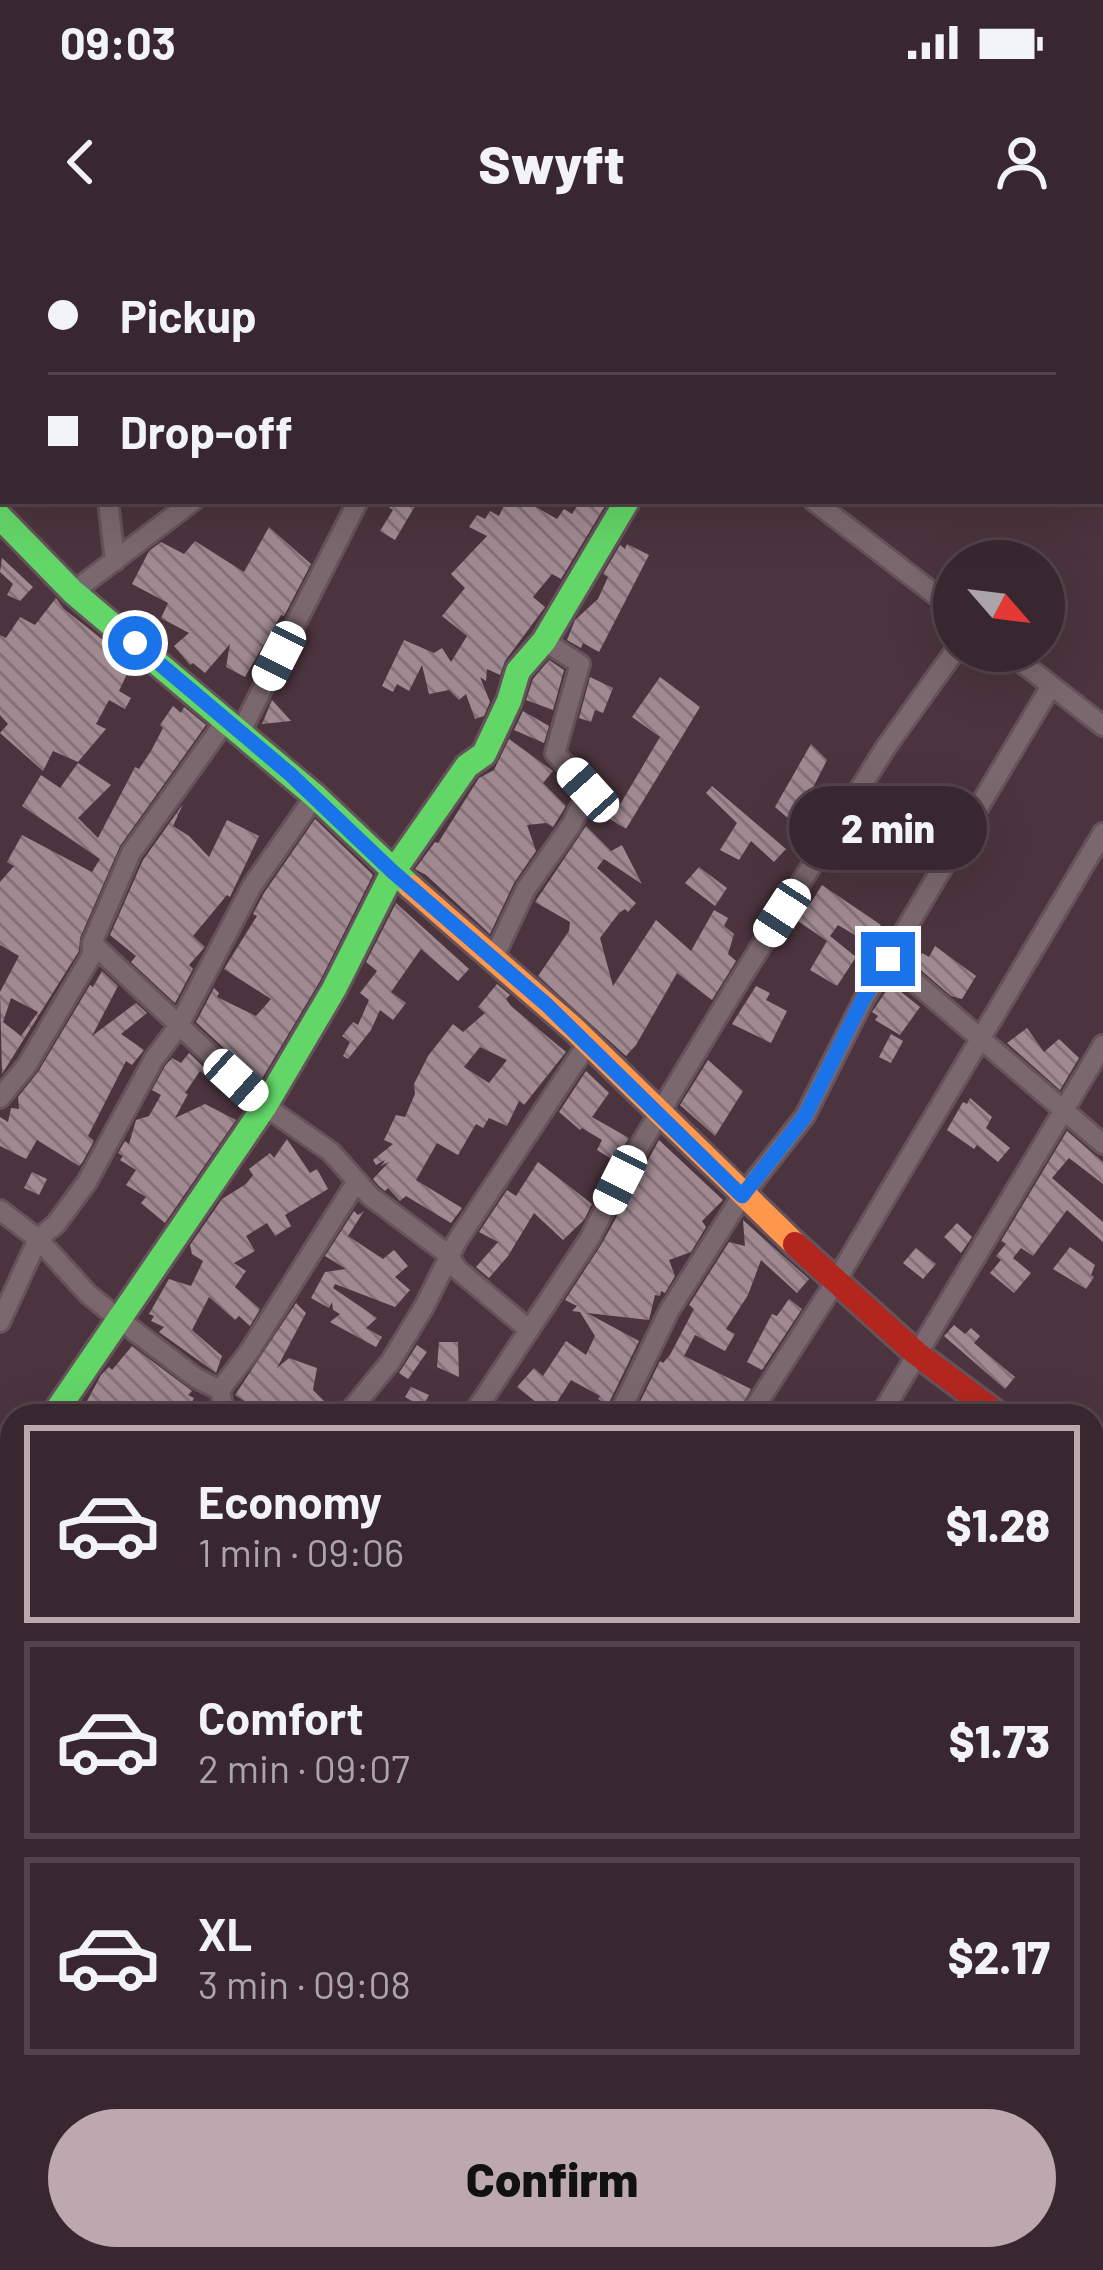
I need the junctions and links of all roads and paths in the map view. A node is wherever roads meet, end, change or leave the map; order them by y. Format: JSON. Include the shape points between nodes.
{"nodes":[{"id":1,"x":108,"y":504,"type":"edge"},
{"id":2,"x":189,"y":504,"type":"edge"},
{"id":3,"x":356,"y":504,"type":"edge"},
{"id":4,"x":625,"y":504,"type":"edge"},
{"id":5,"x":818,"y":504,"type":"edge"},
{"id":6,"x":0,"y":517,"type":"edge"},
{"id":7,"x":115,"y":561,"type":"junction"},
{"id":8,"x":73,"y":592,"type":"junction"},
{"id":9,"x":933,"y":593,"type":"edge"},
{"id":10,"x":544,"y":640,"type":"junction"},
{"id":11,"x":940,"y":672,"type":"edge"},
{"id":12,"x":1034,"y":672,"type":"edge"},
{"id":13,"x":1052,"y":686,"type":"junction"},
{"id":14,"x":234,"y":725,"type":"junction"},
{"id":15,"x":1103,"y":726,"type":"edge"},
{"id":16,"x":315,"y":796,"type":"junction"},
{"id":17,"x":1103,"y":833,"type":"edge"},
{"id":18,"x":393,"y":872,"type":"junction"},
{"id":19,"x":92,"y":944,"type":"junction"},
{"id":20,"x":494,"y":957,"type":"junction"},
{"id":21,"x":888,"y":959,"type":"junction"},
{"id":22,"x":178,"y":1028,"type":"junction"},
{"id":23,"x":979,"y":1036,"type":"junction"},
{"id":24,"x":588,"y":1043,"type":"junction"},
{"id":25,"x":1103,"y":1045,"type":"edge"},
{"id":26,"x":0,"y":1098,"type":"edge"},
{"id":27,"x":265,"y":1106,"type":"junction"},
{"id":28,"x":1063,"y":1111,"type":"junction"},
{"id":29,"x":660,"y":1115,"type":"junction"},
{"id":30,"x":1103,"y":1144,"type":"edge"},
{"id":31,"x":357,"y":1181,"type":"junction"},
{"id":32,"x":742,"y":1196,"type":"junction"},
{"id":33,"x":0,"y":1210,"type":"edge"},
{"id":34,"x":38,"y":1239,"type":"junction"},
{"id":35,"x":449,"y":1255,"type":"junction"},
{"id":36,"x":836,"y":1281,"type":"junction"},
{"id":37,"x":120,"y":1320,"type":"junction"},
{"id":38,"x":0,"y":1322,"type":"edge"},
{"id":39,"x":527,"y":1328,"type":"junction"},
{"id":40,"x":916,"y":1353,"type":"junction"},
{"id":41,"x":220,"y":1390,"type":"junction"},
{"id":42,"x":61,"y":1404,"type":"edge"},
{"id":43,"x":223,"y":1404,"type":"edge"},
{"id":44,"x":355,"y":1404,"type":"edge"},
{"id":45,"x":480,"y":1404,"type":"edge"},
{"id":46,"x":624,"y":1404,"type":"edge"},
{"id":47,"x":756,"y":1404,"type":"edge"},
{"id":48,"x":887,"y":1404,"type":"edge"},
{"id":49,"x":984,"y":1404,"type":"edge"}],
"edges":[{"from":1,"to":7,"type":"street"},
{"from":2,"to":7,"type":"street"},
{"from":3,"to":14,"type":"street"},
{"from":4,"to":10,"type":"street"},
{"from":5,"to":9,"type":"street"},
{"from":6,"to":8,"type":"street"},
{"from":7,"to":8,"type":"street"},
{"from":8,"to":14,"type":"street"},
{"from":10,"to":18,"type":"street","via":[[518,671],[484,754],[467,766]]},
{"from":10,"to":20,"type":"street","via":[[580,664],[555,753],[588,790]]},
{"from":11,"to":29,"type":"street"},
{"from":12,"to":13,"type":"street"},
{"from":13,"to":15,"type":"street"},
{"from":13,"to":21,"type":"street"},
{"from":14,"to":16,"type":"street"},
{"from":14,"to":19,"type":"street","via":[[131,853]]},
{"from":16,"to":18,"type":"street"},
{"from":16,"to":22,"type":"street","via":[[252,886]]},
{"from":17,"to":23,"type":"street"},
{"from":18,"to":20,"type":"street"},
{"from":18,"to":27,"type":"street"},
{"from":19,"to":22,"type":"street"},
{"from":19,"to":26,"type":"street","via":[[27,1065]]},
{"from":20,"to":24,"type":"street"},
{"from":21,"to":23,"type":"street"},
{"from":21,"to":32,"type":"street","via":[[805,1116]]},
{"from":22,"to":27,"type":"street"},
{"from":22,"to":34,"type":"street","via":[[73,1204]]},
{"from":23,"to":28,"type":"street"},
{"from":23,"to":36,"type":"street"},
{"from":24,"to":29,"type":"street"},
{"from":24,"to":35,"type":"street"},
{"from":25,"to":28,"type":"street"},
{"from":27,"to":31,"type":"street","via":[[331,1152]]},
{"from":27,"to":37,"type":"street"},
{"from":28,"to":30,"type":"street"},
{"from":28,"to":40,"type":"street"},
{"from":29,"to":32,"type":"street"},
{"from":29,"to":39,"type":"street"},
{"from":31,"to":35,"type":"street"},
{"from":31,"to":41,"type":"street"},
{"from":32,"to":36,"type":"street"},
{"from":32,"to":46,"type":"street","via":[[669,1311]]},
{"from":33,"to":34,"type":"street"},
{"from":34,"to":37,"type":"street"},
{"from":34,"to":38,"type":"street"},
{"from":35,"to":39,"type":"street"},
{"from":35,"to":44,"type":"street","via":[[405,1340]]},
{"from":36,"to":40,"type":"street"},
{"from":36,"to":47,"type":"street"},
{"from":37,"to":41,"type":"street"},
{"from":37,"to":42,"type":"street"},
{"from":39,"to":45,"type":"street"},
{"from":40,"to":48,"type":"street"},
{"from":40,"to":49,"type":"street"},
{"from":41,"to":43,"type":"street"}]}
